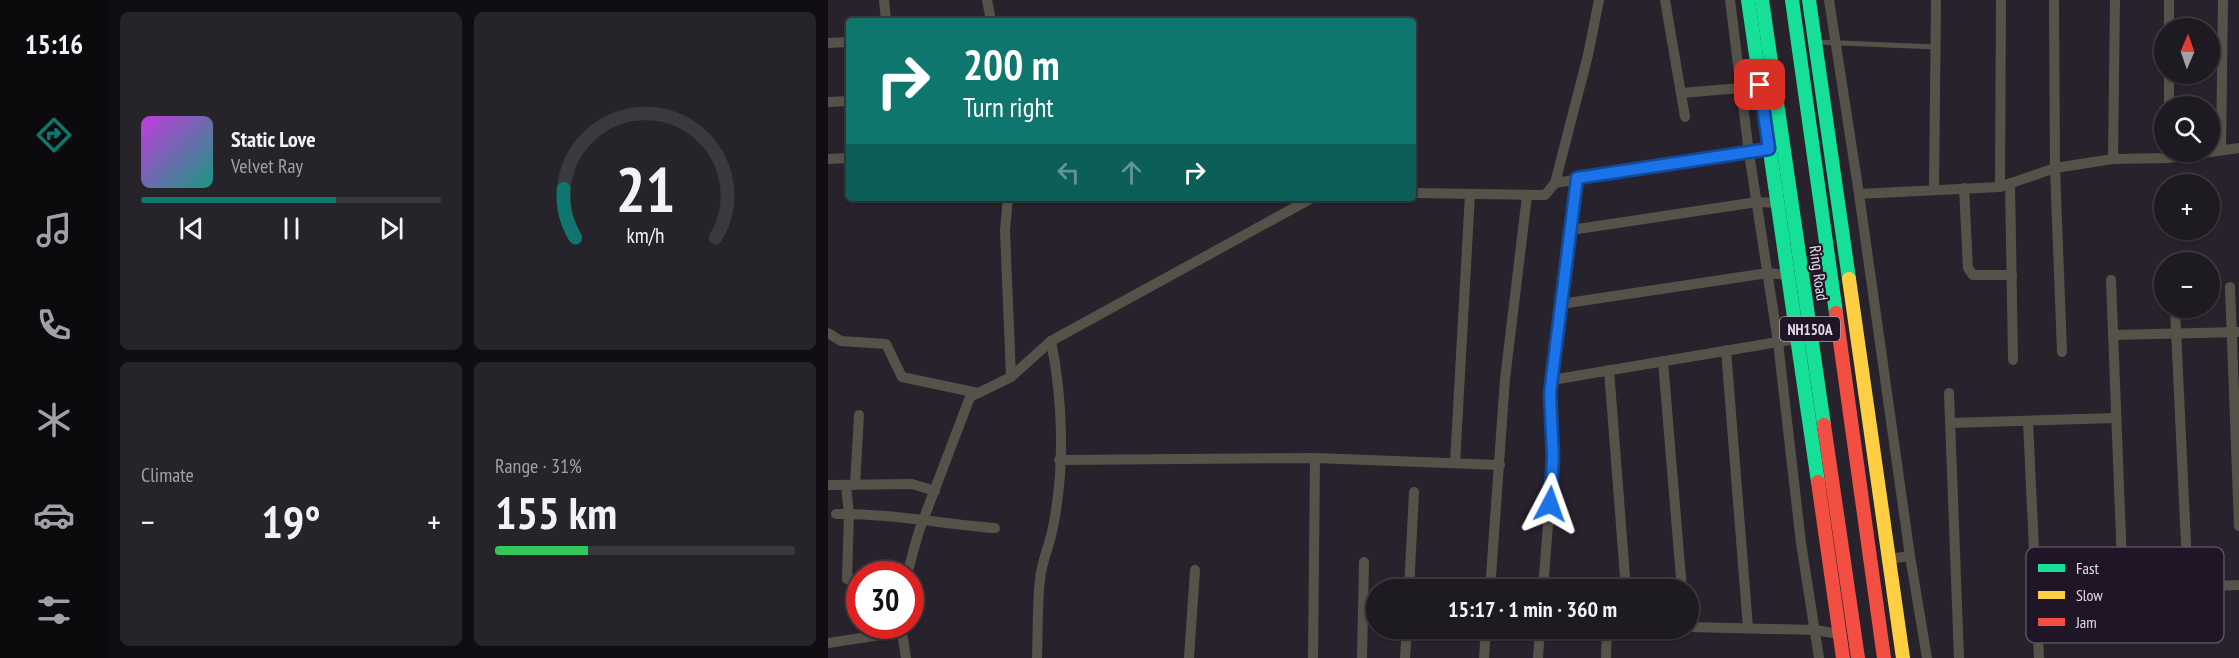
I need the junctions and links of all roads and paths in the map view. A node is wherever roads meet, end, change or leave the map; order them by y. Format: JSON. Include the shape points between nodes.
{"nodes":[{"id":1,"x":884,"y":0,"type":"edge"},
{"id":2,"x":987,"y":0,"type":"edge"},
{"id":3,"x":1599,"y":0,"type":"edge"},
{"id":4,"x":1665,"y":0,"type":"edge"},
{"id":5,"x":1730,"y":0,"type":"edge"},
{"id":6,"x":1748,"y":0,"type":"edge"},
{"id":7,"x":1762,"y":0,"type":"edge"},
{"id":8,"x":1791,"y":0,"type":"edge"},
{"id":9,"x":1809,"y":0,"type":"edge"},
{"id":10,"x":1829,"y":0,"type":"edge"},
{"id":11,"x":1936,"y":0,"type":"edge"},
{"id":12,"x":2001,"y":0,"type":"edge"},
{"id":13,"x":2054,"y":0,"type":"edge"},
{"id":14,"x":2115,"y":0,"type":"edge"},
{"id":15,"x":2169,"y":0,"type":"edge"},
{"id":16,"x":2223,"y":0,"type":"edge"},
{"id":17,"x":886,"y":18,"type":"edge"},
{"id":18,"x":990,"y":18,"type":"edge"},
{"id":19,"x":2169,"y":18,"type":"edge"},
{"id":20,"x":846,"y":42,"type":"edge"},
{"id":21,"x":1816,"y":42,"type":"junction"},
{"id":22,"x":828,"y":43,"type":"edge"},
{"id":23,"x":1836,"y":44,"type":"junction"},
{"id":24,"x":1936,"y":47,"type":"junction"},
{"id":25,"x":1741,"y":88,"type":"junction"},
{"id":26,"x":1681,"y":93,"type":"junction"},
{"id":27,"x":846,"y":101,"type":"edge"},
{"id":28,"x":828,"y":102,"type":"edge"},
{"id":29,"x":1685,"y":117,"type":"dead end"},
{"id":30,"x":2239,"y":148,"type":"edge"},
{"id":31,"x":1769,"y":149,"type":"junction"},
{"id":32,"x":2221,"y":150,"type":"joint"},
{"id":33,"x":1749,"y":153,"type":"junction"},
{"id":34,"x":2154,"y":156,"type":"edge"},
{"id":35,"x":846,"y":158,"type":"edge"},
{"id":36,"x":828,"y":159,"type":"edge"},
{"id":37,"x":2113,"y":159,"type":"junction"},
{"id":38,"x":1560,"y":164,"type":"junction"},
{"id":39,"x":2055,"y":168,"type":"junction"},
{"id":40,"x":1577,"y":178,"type":"junction"},
{"id":41,"x":1555,"y":183,"type":"junction"},
{"id":42,"x":2005,"y":185,"type":"junction"},
{"id":43,"x":1964,"y":188,"type":"junction"},
{"id":44,"x":1934,"y":189,"type":"junction"},
{"id":45,"x":1416,"y":193,"type":"edge"},
{"id":46,"x":1470,"y":194,"type":"junction"},
{"id":47,"x":1859,"y":194,"type":"junction"},
{"id":48,"x":1527,"y":196,"type":"junction"},
{"id":49,"x":1008,"y":201,"type":"edge"},
{"id":50,"x":1307,"y":201,"type":"edge"},
{"id":51,"x":1757,"y":202,"type":"junction"},
{"id":52,"x":1777,"y":203,"type":"junction"},
{"id":53,"x":1571,"y":230,"type":"junction"},
{"id":54,"x":1768,"y":273,"type":"junction"},
{"id":55,"x":1787,"y":275,"type":"junction"},
{"id":56,"x":2012,"y":275,"type":"junction"},
{"id":57,"x":2111,"y":280,"type":"dead end"},
{"id":58,"x":2230,"y":287,"type":"dead end"},
{"id":59,"x":1561,"y":304,"type":"junction"},
{"id":60,"x":2175,"y":318,"type":"edge"},
{"id":61,"x":2235,"y":332,"type":"edge"},
{"id":62,"x":828,"y":333,"type":"edge"},
{"id":63,"x":1879,"y":333,"type":"junction"},
{"id":64,"x":2176,"y":334,"type":"junction"},
{"id":65,"x":2113,"y":335,"type":"junction"},
{"id":66,"x":1858,"y":336,"type":"junction"},
{"id":67,"x":1796,"y":339,"type":"junction"},
{"id":68,"x":1052,"y":341,"type":"junction"},
{"id":69,"x":1778,"y":342,"type":"junction"},
{"id":70,"x":1726,"y":351,"type":"junction"},
{"id":71,"x":2062,"y":352,"type":"dead end"},
{"id":72,"x":2013,"y":360,"type":"dead end"},
{"id":73,"x":1663,"y":361,"type":"junction"},
{"id":74,"x":1610,"y":370,"type":"junction"},
{"id":75,"x":1011,"y":377,"type":"junction"},
{"id":76,"x":1552,"y":380,"type":"junction"},
{"id":77,"x":978,"y":393,"type":"junction"},
{"id":78,"x":1949,"y":393,"type":"dead end"},
{"id":79,"x":1890,"y":411,"type":"junction"},
{"id":80,"x":859,"y":415,"type":"dead end"},
{"id":81,"x":1869,"y":415,"type":"junction"},
{"id":82,"x":2115,"y":418,"type":"junction"},
{"id":83,"x":2028,"y":422,"type":"junction"},
{"id":84,"x":1951,"y":423,"type":"junction"},
{"id":85,"x":1315,"y":458,"type":"junction"},
{"id":86,"x":1059,"y":460,"type":"junction"},
{"id":87,"x":1455,"y":463,"type":"junction"},
{"id":88,"x":1500,"y":465,"type":"junction"},
{"id":89,"x":828,"y":485,"type":"edge"},
{"id":90,"x":851,"y":485,"type":"junction"},
{"id":91,"x":935,"y":491,"type":"junction"},
{"id":92,"x":1414,"y":492,"type":"dead end"},
{"id":93,"x":836,"y":514,"type":"dead end"},
{"id":94,"x":849,"y":514,"type":"junction"},
{"id":95,"x":922,"y":522,"type":"junction"},
{"id":96,"x":2239,"y":526,"type":"edge"},
{"id":97,"x":995,"y":528,"type":"dead end"},
{"id":98,"x":2035,"y":547,"type":"edge"},
{"id":99,"x":2120,"y":547,"type":"edge"},
{"id":100,"x":2186,"y":547,"type":"edge"},
{"id":101,"x":1910,"y":556,"type":"junction"},
{"id":102,"x":1888,"y":559,"type":"junction"},
{"id":103,"x":848,"y":561,"type":"edge"},
{"id":104,"x":911,"y":561,"type":"edge"},
{"id":105,"x":1364,"y":562,"type":"dead end"},
{"id":106,"x":1195,"y":570,"type":"dead end"},
{"id":107,"x":1410,"y":579,"type":"edge"},
{"id":108,"x":1491,"y":579,"type":"edge"},
{"id":109,"x":1544,"y":579,"type":"edge"},
{"id":110,"x":1625,"y":579,"type":"edge"},
{"id":111,"x":1681,"y":579,"type":"edge"},
{"id":112,"x":2239,"y":585,"type":"edge"},
{"id":113,"x":2224,"y":586,"type":"edge"},
{"id":114,"x":1699,"y":627,"type":"edge"},
{"id":115,"x":1748,"y":628,"type":"junction"},
{"id":116,"x":1815,"y":630,"type":"junction"},
{"id":117,"x":1839,"y":634,"type":"junction"},
{"id":118,"x":849,"y":639,"type":"edge"},
{"id":119,"x":902,"y":639,"type":"edge"},
{"id":120,"x":1406,"y":639,"type":"edge"},
{"id":121,"x":1485,"y":639,"type":"edge"},
{"id":122,"x":1539,"y":639,"type":"edge"},
{"id":123,"x":1606,"y":639,"type":"edge"},
{"id":124,"x":828,"y":643,"type":"edge"},
{"id":125,"x":2039,"y":643,"type":"edge"},
{"id":126,"x":906,"y":658,"type":"edge"},
{"id":127,"x":1036,"y":658,"type":"edge"},
{"id":128,"x":1189,"y":658,"type":"edge"},
{"id":129,"x":1313,"y":658,"type":"edge"},
{"id":130,"x":1362,"y":658,"type":"edge"},
{"id":131,"x":1405,"y":658,"type":"edge"},
{"id":132,"x":1484,"y":658,"type":"edge"},
{"id":133,"x":1538,"y":658,"type":"edge"},
{"id":134,"x":1605,"y":658,"type":"edge"},
{"id":135,"x":1819,"y":658,"type":"edge"},
{"id":136,"x":1843,"y":658,"type":"edge"},
{"id":137,"x":1858,"y":658,"type":"edge"},
{"id":138,"x":1884,"y":658,"type":"edge"},
{"id":139,"x":1903,"y":658,"type":"edge"},
{"id":140,"x":1927,"y":658,"type":"edge"},
{"id":141,"x":1959,"y":658,"type":"edge"},
{"id":142,"x":2039,"y":658,"type":"edge"}],
"edges":[{"from":1,"to":17,"type":"street"},
{"from":2,"to":18,"type":"street"},
{"from":3,"to":38,"type":"street"},
{"from":4,"to":26,"type":"street"},
{"from":5,"to":25,"type":"street"},
{"from":6,"to":31,"type":"main road"},
{"from":7,"to":137,"type":"main road","name":"Ring Road","number":"NH150A"},
{"from":8,"to":138,"type":"main road","name":"Ring Road","number":"NH150A"},
{"from":9,"to":21,"type":"main road"},
{"from":10,"to":23,"type":"street"},
{"from":11,"to":24,"type":"street"},
{"from":12,"to":42,"type":"street"},
{"from":13,"to":39,"type":"street"},
{"from":14,"to":37,"type":"street"},
{"from":15,"to":19,"type":"street"},
{"from":16,"to":32,"type":"street"},
{"from":20,"to":22,"type":"street"},
{"from":21,"to":23,"type":"lane"},
{"from":21,"to":66,"type":"main road"},
{"from":23,"to":24,"type":"lane"},
{"from":23,"to":47,"type":"street"},
{"from":24,"to":44,"type":"street"},
{"from":25,"to":26,"type":"street"},
{"from":25,"to":33,"type":"street"},
{"from":26,"to":29,"type":"street"},
{"from":27,"to":28,"type":"street"},
{"from":30,"to":32,"type":"street"},
{"from":31,"to":33,"type":"street"},
{"from":31,"to":52,"type":"main road"},
{"from":33,"to":40,"type":"street"},
{"from":33,"to":51,"type":"street"},
{"from":34,"to":37,"type":"street"},
{"from":35,"to":36,"type":"street"},
{"from":37,"to":39,"type":"street"},
{"from":38,"to":40,"type":"street"},
{"from":38,"to":41,"type":"street"},
{"from":39,"to":42,"type":"street"},
{"from":39,"to":71,"type":"street"},
{"from":40,"to":41,"type":"street"},
{"from":40,"to":53,"type":"street"},
{"from":41,"to":48,"type":"street","via":[[1545,195]]},
{"from":42,"to":43,"type":"street"},
{"from":42,"to":56,"type":"street"},
{"from":43,"to":44,"type":"street"},
{"from":43,"to":56,"type":"street","via":[[1968,268],[1973,275]]},
{"from":44,"to":47,"type":"street"},
{"from":45,"to":46,"type":"street"},
{"from":46,"to":48,"type":"street"},
{"from":46,"to":87,"type":"street"},
{"from":47,"to":63,"type":"street"},
{"from":48,"to":88,"type":"street","via":[[1505,379]]},
{"from":49,"to":75,"type":"street","via":[[1005,230]]},
{"from":50,"to":68,"type":"street"},
{"from":51,"to":52,"type":"street"},
{"from":51,"to":53,"type":"street"},
{"from":51,"to":54,"type":"street"},
{"from":52,"to":55,"type":"main road"},
{"from":53,"to":59,"type":"street"},
{"from":54,"to":55,"type":"street"},
{"from":54,"to":59,"type":"street"},
{"from":54,"to":69,"type":"street"},
{"from":55,"to":67,"type":"main road"},
{"from":56,"to":72,"type":"street"},
{"from":57,"to":65,"type":"street"},
{"from":58,"to":61,"type":"street"},
{"from":59,"to":76,"type":"street"},
{"from":60,"to":64,"type":"street"},
{"from":61,"to":64,"type":"street"},
{"from":61,"to":96,"type":"street"},
{"from":62,"to":77,"type":"street","via":[[841,341],[886,344],[902,377]]},
{"from":63,"to":66,"type":"street"},
{"from":63,"to":79,"type":"street"},
{"from":64,"to":65,"type":"street"},
{"from":64,"to":100,"type":"street"},
{"from":65,"to":82,"type":"street"},
{"from":66,"to":81,"type":"main road"},
{"from":67,"to":69,"type":"street"},
{"from":67,"to":117,"type":"main road"},
{"from":68,"to":75,"type":"street"},
{"from":68,"to":86,"type":"street","via":[[1059,408]]},
{"from":69,"to":70,"type":"street"},
{"from":69,"to":116,"type":"street"},
{"from":70,"to":73,"type":"street"},
{"from":70,"to":115,"type":"street"},
{"from":73,"to":74,"type":"street"},
{"from":73,"to":111,"type":"street"},
{"from":74,"to":76,"type":"street"},
{"from":74,"to":110,"type":"street"},
{"from":75,"to":77,"type":"street"},
{"from":76,"to":109,"type":"street","via":[[1553,458]]},
{"from":77,"to":91,"type":"street","via":[[970,397]]},
{"from":78,"to":84,"type":"street"},
{"from":79,"to":81,"type":"street"},
{"from":79,"to":101,"type":"street"},
{"from":80,"to":90,"type":"street"},
{"from":81,"to":102,"type":"main road"},
{"from":82,"to":83,"type":"street"},
{"from":82,"to":99,"type":"street"},
{"from":83,"to":84,"type":"street"},
{"from":83,"to":98,"type":"street"},
{"from":84,"to":141,"type":"street"},
{"from":85,"to":86,"type":"street"},
{"from":85,"to":87,"type":"street"},
{"from":85,"to":129,"type":"street"},
{"from":86,"to":127,"type":"street","via":[[1053,527],[1040,578]]},
{"from":87,"to":88,"type":"street"},
{"from":88,"to":108,"type":"street"},
{"from":89,"to":90,"type":"street"},
{"from":90,"to":91,"type":"street","via":[[912,484]]},
{"from":90,"to":94,"type":"street"},
{"from":91,"to":95,"type":"street"},
{"from":92,"to":107,"type":"street"},
{"from":93,"to":94,"type":"street"},
{"from":94,"to":95,"type":"street","via":[[874,513]]},
{"from":94,"to":103,"type":"street"},
{"from":95,"to":97,"type":"street"},
{"from":95,"to":104,"type":"street"},
{"from":101,"to":102,"type":"street"},
{"from":101,"to":140,"type":"street"},
{"from":102,"to":139,"type":"main road"},
{"from":105,"to":130,"type":"street"},
{"from":106,"to":128,"type":"street"},
{"from":112,"to":113,"type":"street"},
{"from":114,"to":115,"type":"street"},
{"from":115,"to":116,"type":"street"},
{"from":116,"to":117,"type":"street"},
{"from":116,"to":135,"type":"street"},
{"from":117,"to":136,"type":"main road"},
{"from":118,"to":124,"type":"street"},
{"from":119,"to":126,"type":"street"},
{"from":120,"to":131,"type":"street"},
{"from":121,"to":132,"type":"street"},
{"from":122,"to":133,"type":"street"},
{"from":123,"to":134,"type":"street"},
{"from":125,"to":142,"type":"street"}]}
